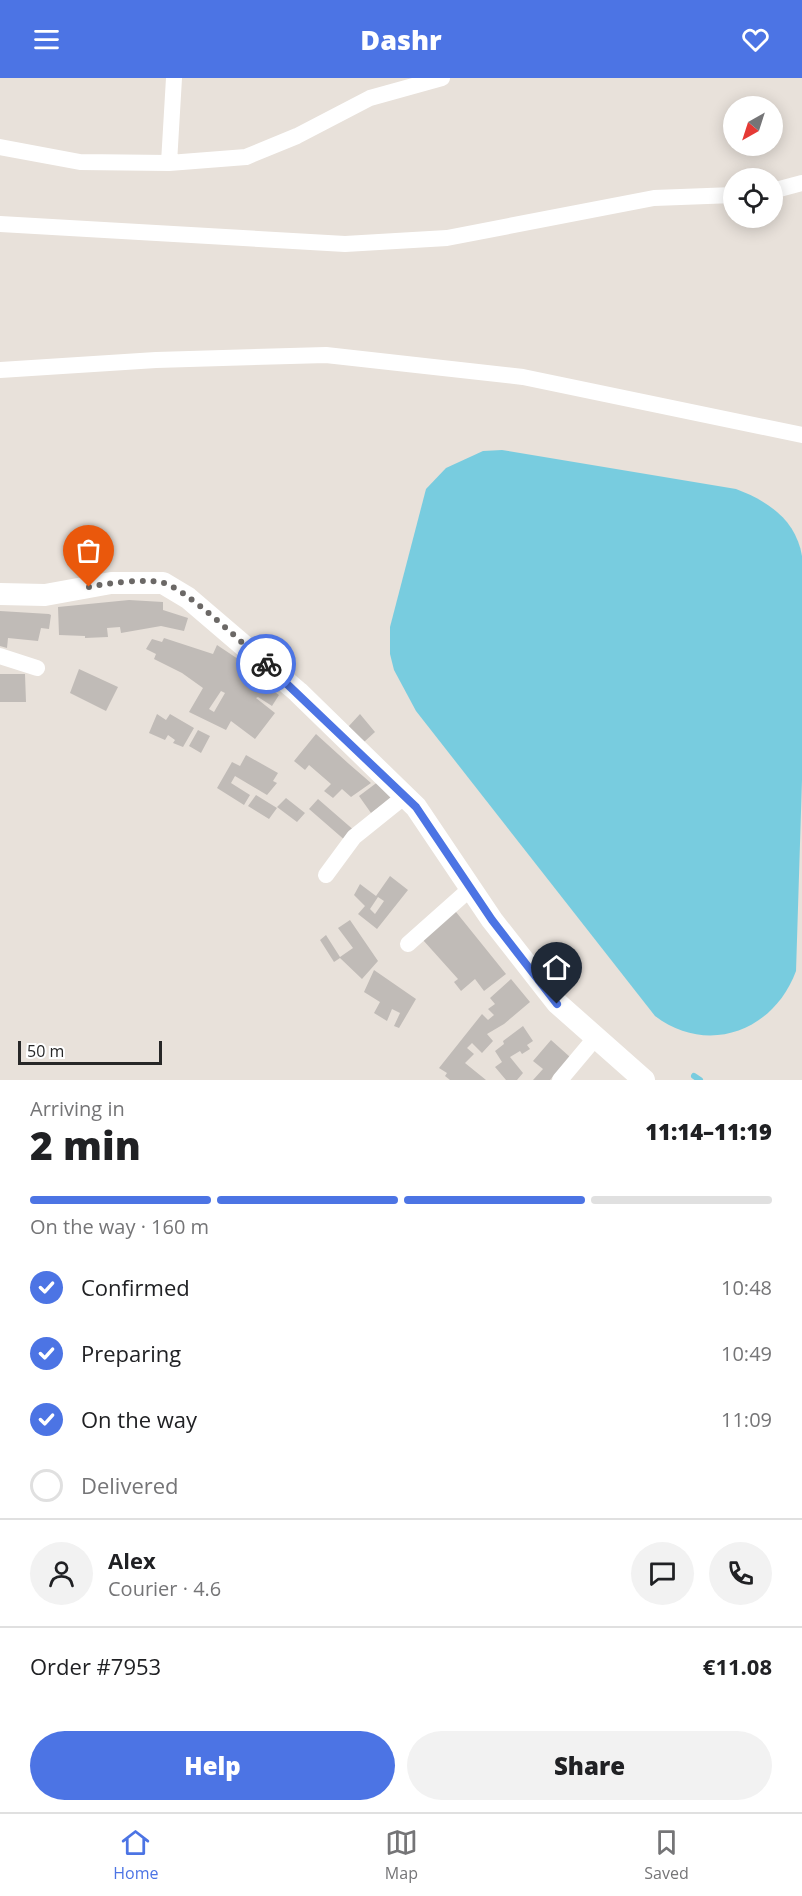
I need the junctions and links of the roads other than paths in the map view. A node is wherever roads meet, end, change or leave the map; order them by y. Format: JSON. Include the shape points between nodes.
{"nodes":[{"id":1,"x":174,"y":78,"type":"edge"},
{"id":2,"x":442,"y":78,"type":"edge"},
{"id":3,"x":0,"y":147,"type":"edge"},
{"id":4,"x":169,"y":163,"type":"junction"},
{"id":5,"x":802,"y":183,"type":"edge"},
{"id":6,"x":783,"y":188,"type":"edge"},
{"id":7,"x":723,"y":195,"type":"edge"},
{"id":8,"x":0,"y":224,"type":"edge"},
{"id":9,"x":0,"y":370,"type":"edge"},
{"id":10,"x":802,"y":435,"type":"edge"},
{"id":11,"x":0,"y":594,"type":"edge"},
{"id":12,"x":0,"y":656,"type":"edge"},
{"id":13,"x":36,"y":668,"type":"dead end"},
{"id":14,"x":405,"y":796,"type":"junction"},
{"id":15,"x":326,"y":875,"type":"dead end"},
{"id":16,"x":471,"y":888,"type":"junction"},
{"id":17,"x":408,"y":944,"type":"dead end"},
{"id":18,"x":596,"y":1037,"type":"junction"},
{"id":19,"x":560,"y":1080,"type":"edge"},
{"id":20,"x":644,"y":1080,"type":"edge"}],
"edges":[{"from":1,"to":4,"type":"street"},
{"from":2,"to":4,"type":"street","via":[[370,98],[246,157]]},
{"from":3,"to":4,"type":"street","via":[[80,162]]},
{"from":5,"to":6,"type":"street"},
{"from":7,"to":8,"type":"street","via":[[654,198],[447,238],[345,244]]},
{"from":9,"to":10,"type":"street","via":[[326,355],[523,377]]},
{"from":11,"to":14,"type":"main road","via":[[45,595],[111,583],[163,583],[235,636]]},
{"from":12,"to":13,"type":"street"},
{"from":14,"to":15,"type":"street","via":[[354,837]]},
{"from":14,"to":16,"type":"main road"},
{"from":16,"to":17,"type":"street"},
{"from":16,"to":18,"type":"main road","via":[[557,1004]]},
{"from":18,"to":19,"type":"street"},
{"from":18,"to":20,"type":"main road"}]}
